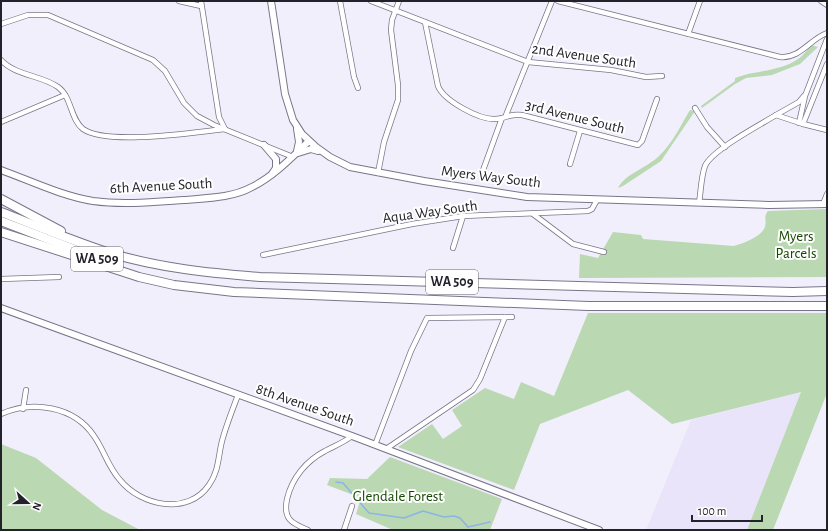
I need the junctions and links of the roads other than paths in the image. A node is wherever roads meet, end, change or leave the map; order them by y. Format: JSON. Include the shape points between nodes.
{"nodes":[{"id":1,"x":178,"y":1,"type":"edge"},
{"id":2,"x":271,"y":1,"type":"edge"},
{"id":3,"x":340,"y":1,"type":"edge"},
{"id":4,"x":371,"y":1,"type":"edge"},
{"id":5,"x":399,"y":1,"type":"edge"},
{"id":6,"x":552,"y":1,"type":"edge"},
{"id":7,"x":558,"y":1,"type":"edge"},
{"id":8,"x":700,"y":1,"type":"edge"},
{"id":9,"x":821,"y":1,"type":"edge"},
{"id":10,"x":201,"y":4,"type":"edge"},
{"id":11,"x":827,"y":5,"type":"edge"},
{"id":12,"x":395,"y":10,"type":"junction"},
{"id":13,"x":425,"y":22,"type":"junction"},
{"id":14,"x":1,"y":24,"type":"edge"},
{"id":15,"x":827,"y":33,"type":"edge"},
{"id":16,"x":688,"y":34,"type":"junction"},
{"id":17,"x":827,"y":39,"type":"edge"},
{"id":18,"x":1,"y":60,"type":"edge"},
{"id":19,"x":528,"y":62,"type":"junction"},
{"id":20,"x":827,"y":64,"type":"edge"},
{"id":21,"x":662,"y":76,"type":"dead end"},
{"id":22,"x":358,"y":88,"type":"dead end"},
{"id":23,"x":65,"y":96,"type":"junction"},
{"id":24,"x":805,"y":96,"type":"junction"},
{"id":25,"x":657,"y":99,"type":"dead end"},
{"id":26,"x":694,"y":108,"type":"dead end"},
{"id":27,"x":776,"y":115,"type":"junction"},
{"id":28,"x":504,"y":116,"type":"junction"},
{"id":29,"x":1,"y":122,"type":"edge"},
{"id":30,"x":295,"y":124,"type":"junction"},
{"id":31,"x":801,"y":124,"type":"junction"},
{"id":32,"x":225,"y":129,"type":"junction"},
{"id":33,"x":580,"y":130,"type":"junction"},
{"id":34,"x":827,"y":130,"type":"edge"},
{"id":35,"x":308,"y":141,"type":"junction"},
{"id":36,"x":264,"y":145,"type":"junction"},
{"id":37,"x":725,"y":147,"type":"junction"},
{"id":38,"x":325,"y":155,"type":"junction"},
{"id":39,"x":294,"y":156,"type":"junction"},
{"id":40,"x":570,"y":164,"type":"dead end"},
{"id":41,"x":1,"y":170,"type":"edge"},
{"id":42,"x":378,"y":173,"type":"junction"},
{"id":43,"x":482,"y":173,"type":"dead end"},
{"id":44,"x":271,"y":176,"type":"junction"},
{"id":45,"x":827,"y":194,"type":"edge"},
{"id":46,"x":1,"y":199,"type":"edge"},
{"id":47,"x":597,"y":200,"type":"junction"},
{"id":48,"x":699,"y":203,"type":"junction"},
{"id":49,"x":825,"y":204,"type":"edge"},
{"id":50,"x":1,"y":212,"type":"edge"},
{"id":51,"x":533,"y":214,"type":"junction"},
{"id":52,"x":463,"y":216,"type":"junction"},
{"id":53,"x":1,"y":221,"type":"edge"},
{"id":54,"x":1,"y":232,"type":"edge"},
{"id":55,"x":81,"y":243,"type":"junction"},
{"id":56,"x":453,"y":248,"type":"dead end"},
{"id":57,"x":604,"y":252,"type":"dead end"},
{"id":58,"x":263,"y":256,"type":"dead end"},
{"id":59,"x":59,"y":277,"type":"dead end"},
{"id":60,"x":1,"y":279,"type":"edge"},
{"id":61,"x":197,"y":287,"type":"junction"},
{"id":62,"x":827,"y":291,"type":"edge"},
{"id":63,"x":827,"y":306,"type":"edge"},
{"id":64,"x":1,"y":308,"type":"edge"},
{"id":65,"x":505,"y":317,"type":"junction"},
{"id":66,"x":512,"y":317,"type":"dead end"},
{"id":67,"x":26,"y":390,"type":"dead end"},
{"id":68,"x":238,"y":395,"type":"junction"},
{"id":69,"x":23,"y":409,"type":"junction"},
{"id":70,"x":1,"y":414,"type":"edge"},
{"id":71,"x":352,"y":436,"type":"junction"},
{"id":72,"x":375,"y":445,"type":"junction"},
{"id":73,"x":386,"y":449,"type":"junction"},
{"id":74,"x":352,"y":506,"type":"dead end"},
{"id":75,"x":308,"y":530,"type":"edge"},
{"id":76,"x":344,"y":530,"type":"edge"},
{"id":77,"x":599,"y":530,"type":"edge"}],
"edges":[{"from":1,"to":10,"type":"street"},
{"from":2,"to":30,"type":"street","name":"Myers Way South","via":[[285,94]]},
{"from":3,"to":22,"type":"street"},
{"from":4,"to":12,"type":"street","name":"2nd Avenue South"},
{"from":5,"to":12,"type":"street"},
{"from":6,"to":19,"type":"street"},
{"from":7,"to":16,"type":"street"},
{"from":8,"to":16,"type":"street"},
{"from":9,"to":11,"type":"street"},
{"from":10,"to":32,"type":"street","via":[[219,117]]},
{"from":12,"to":13,"type":"street","name":"2nd Avenue South"},
{"from":12,"to":42,"type":"street","via":[[391,30],[398,100],[384,142]]},
{"from":13,"to":19,"type":"street","name":"2nd Avenue South"},
{"from":13,"to":28,"type":"street","name":"3rd Avenue South","via":[[442,95],[455,105],[488,118]]},
{"from":14,"to":32,"type":"street","via":[[28,15],[48,15],[153,60],[170,77],[189,109],[205,121]]},
{"from":15,"to":16,"type":"street","via":[[798,53],[785,57]]},
{"from":17,"to":24,"type":"street"},
{"from":18,"to":23,"type":"street","via":[[15,70],[58,86]]},
{"from":19,"to":21,"type":"street","name":"2nd Avenue South","via":[[611,70],[646,77]]},
{"from":19,"to":28,"type":"street"},
{"from":20,"to":31,"type":"street"},
{"from":23,"to":29,"type":"street"},
{"from":23,"to":32,"type":"street","via":[[79,125],[84,130],[97,134],[127,137]]},
{"from":24,"to":27,"type":"street"},
{"from":24,"to":31,"type":"street"},
{"from":25,"to":33,"type":"street","name":"3rd Avenue South","via":[[640,144]]},
{"from":26,"to":37,"type":"street"},
{"from":27,"to":31,"type":"street"},
{"from":27,"to":37,"type":"street"},
{"from":28,"to":33,"type":"street","name":"3rd Avenue South","via":[[522,115]]},
{"from":28,"to":43,"type":"street"},
{"from":30,"to":35,"type":"street","name":"Myers Way South"},
{"from":30,"to":39,"type":"street","via":[[299,142]]},
{"from":31,"to":34,"type":"street"},
{"from":32,"to":36,"type":"street"},
{"from":33,"to":40,"type":"street"},
{"from":35,"to":38,"type":"street","name":"Myers Way South"},
{"from":35,"to":39,"type":"street","name":"6th Avenue South"},
{"from":36,"to":39,"type":"street"},
{"from":36,"to":44,"type":"street","via":[[276,158],[276,168]]},
{"from":37,"to":48,"type":"street","via":[[709,160],[705,167]]},
{"from":38,"to":39,"type":"street","via":[[311,149]]},
{"from":38,"to":42,"type":"street","name":"Myers Way South","via":[[350,167]]},
{"from":39,"to":44,"type":"street","name":"6th Avenue South"},
{"from":41,"to":44,"type":"street","name":"6th Avenue South","via":[[76,197],[120,203],[232,194],[249,189]]},
{"from":42,"to":47,"type":"street","name":"Myers Way South","via":[[505,195]]},
{"from":45,"to":49,"type":"street"},
{"from":46,"to":55,"type":"highway"},
{"from":47,"to":48,"type":"street","name":"Myers Way South"},
{"from":47,"to":51,"type":"street","name":"Aqua Way South","via":[[588,211]]},
{"from":48,"to":49,"type":"street","name":"Myers Way South"},
{"from":50,"to":55,"type":"highway","number":"WA 509"},
{"from":51,"to":52,"type":"street","name":"Aqua Way South"},
{"from":51,"to":57,"type":"street","via":[[567,241]]},
{"from":52,"to":56,"type":"street"},
{"from":52,"to":58,"type":"street","name":"Aqua Way South","via":[[412,224]]},
{"from":53,"to":61,"type":"highway","number":"WA 509","via":[[136,272]]},
{"from":54,"to":61,"type":"highway","via":[[115,271]]},
{"from":55,"to":62,"type":"highway","number":"WA 509","via":[[127,258],[171,267],[260,277]]},
{"from":59,"to":60,"type":"street"},
{"from":61,"to":63,"type":"highway","number":"WA 509","via":[[265,294],[588,306]]},
{"from":64,"to":68,"type":"street","name":"8th Avenue South"},
{"from":65,"to":66,"type":"street"},
{"from":65,"to":72,"type":"street","via":[[426,318]]},
{"from":65,"to":73,"type":"street","via":[[480,379],[472,390]]},
{"from":67,"to":69,"type":"street"},
{"from":68,"to":69,"type":"street","via":[[224,434],[217,470],[209,486],[195,499],[176,504],[150,501],[128,488],[114,473],[93,434],[76,419],[49,407]]},
{"from":68,"to":71,"type":"street","name":"8th Avenue South"},
{"from":69,"to":70,"type":"street"},
{"from":71,"to":72,"type":"street","name":"8th Avenue South"},
{"from":71,"to":75,"type":"street","via":[[324,451],[301,470],[292,485],[286,514],[294,524]]},
{"from":72,"to":73,"type":"street","name":"8th Avenue South"},
{"from":73,"to":77,"type":"street","name":"8th Avenue South"},
{"from":74,"to":76,"type":"street"}]}
